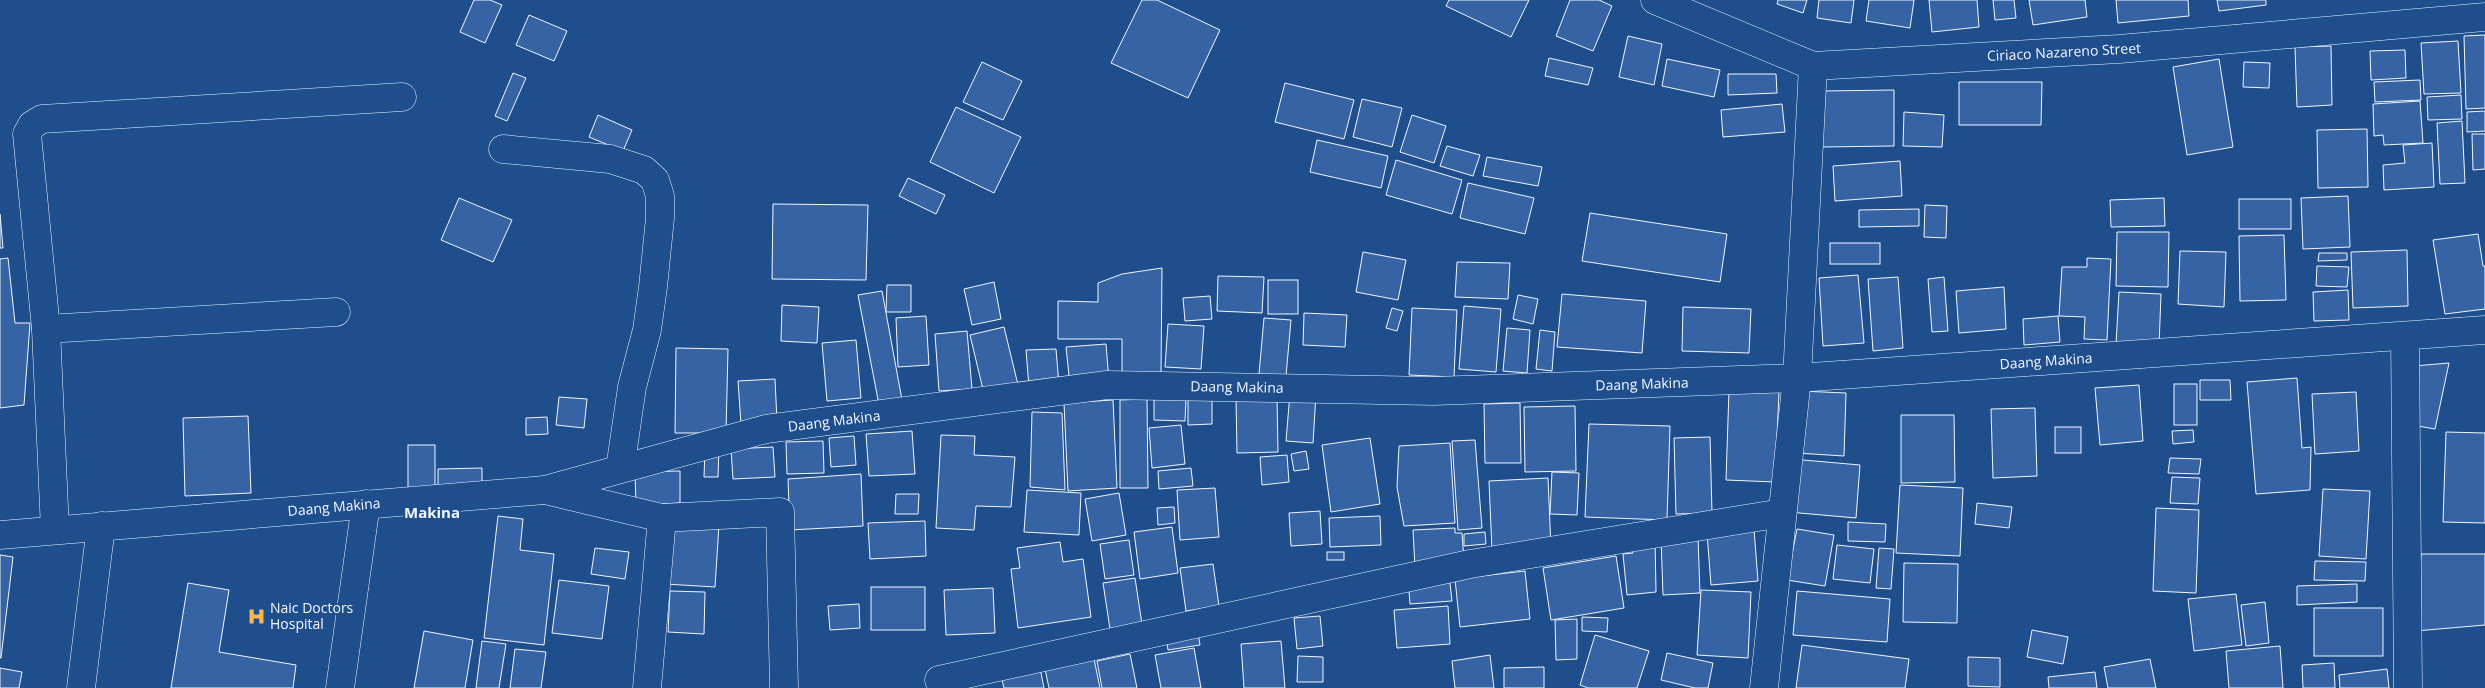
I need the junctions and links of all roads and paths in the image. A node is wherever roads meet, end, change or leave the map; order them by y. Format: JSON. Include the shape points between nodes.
{"nodes":[{"id":1,"x":1655,"y":0,"type":"edge"},
{"id":2,"x":2485,"y":16,"type":"edge"},
{"id":3,"x":1813,"y":66,"type":"junction"},
{"id":4,"x":402,"y":97,"type":"dead end"},
{"id":5,"x":503,"y":149,"type":"dead end"},
{"id":6,"x":336,"y":312,"type":"dead end"},
{"id":7,"x":46,"y":329,"type":"junction"},
{"id":8,"x":2485,"y":330,"type":"edge"},
{"id":9,"x":2405,"y":336,"type":"junction"},
{"id":10,"x":1797,"y":378,"type":"junction"},
{"id":11,"x":620,"y":469,"type":"junction"},
{"id":12,"x":545,"y":490,"type":"junction"},
{"id":13,"x":366,"y":504,"type":"junction"},
{"id":14,"x":1782,"y":513,"type":"junction"},
{"id":15,"x":662,"y":518,"type":"junction"},
{"id":16,"x":101,"y":526,"type":"junction"},
{"id":17,"x":55,"y":530,"type":"junction"},
{"id":18,"x":0,"y":535,"type":"edge"},
{"id":19,"x":939,"y":680,"type":"dead end"},
{"id":20,"x":80,"y":688,"type":"edge"},
{"id":21,"x":340,"y":688,"type":"edge"},
{"id":22,"x":647,"y":688,"type":"edge"},
{"id":23,"x":784,"y":688,"type":"edge"},
{"id":24,"x":1764,"y":688,"type":"edge"},
{"id":25,"x":2408,"y":688,"type":"edge"}],
"edges":[{"from":1,"to":3,"type":"street","name":"Ciriaco Nazareno Street"},
{"from":2,"to":3,"type":"street","name":"Ciriaco Nazareno Street","via":[[2119,50]]},
{"from":3,"to":10,"type":"street"},
{"from":4,"to":7,"type":"street","via":[[42,119],[32,125],[27,134]]},
{"from":5,"to":11,"type":"street","via":[[610,159],[644,170],[655,180],[660,196],[660,218],[653,286],[647,330],[632,387]]},
{"from":6,"to":7,"type":"street"},
{"from":7,"to":17,"type":"street"},
{"from":8,"to":9,"type":"street","name":"Daang Makina"},
{"from":9,"to":10,"type":"street","name":"Daang Makina"},
{"from":9,"to":25,"type":"street"},
{"from":10,"to":11,"type":"street","name":"Daang Makina","via":[[1434,391],[1107,385],[766,430]]},
{"from":10,"to":14,"type":"street"},
{"from":11,"to":12,"type":"street","name":"Daang Makina"},
{"from":12,"to":13,"type":"street","name":"Daang Makina"},
{"from":12,"to":15,"type":"street"},
{"from":13,"to":16,"type":"street","name":"Daang Makina"},
{"from":13,"to":21,"type":"street"},
{"from":14,"to":19,"type":"street","via":[[1470,564]]},
{"from":14,"to":24,"type":"street"},
{"from":15,"to":22,"type":"street"},
{"from":15,"to":23,"type":"street","via":[[780,512]]},
{"from":16,"to":17,"type":"street","name":"Daang Makina"},
{"from":16,"to":20,"type":"street"},
{"from":17,"to":18,"type":"street","name":"Daang Makina"}]}
